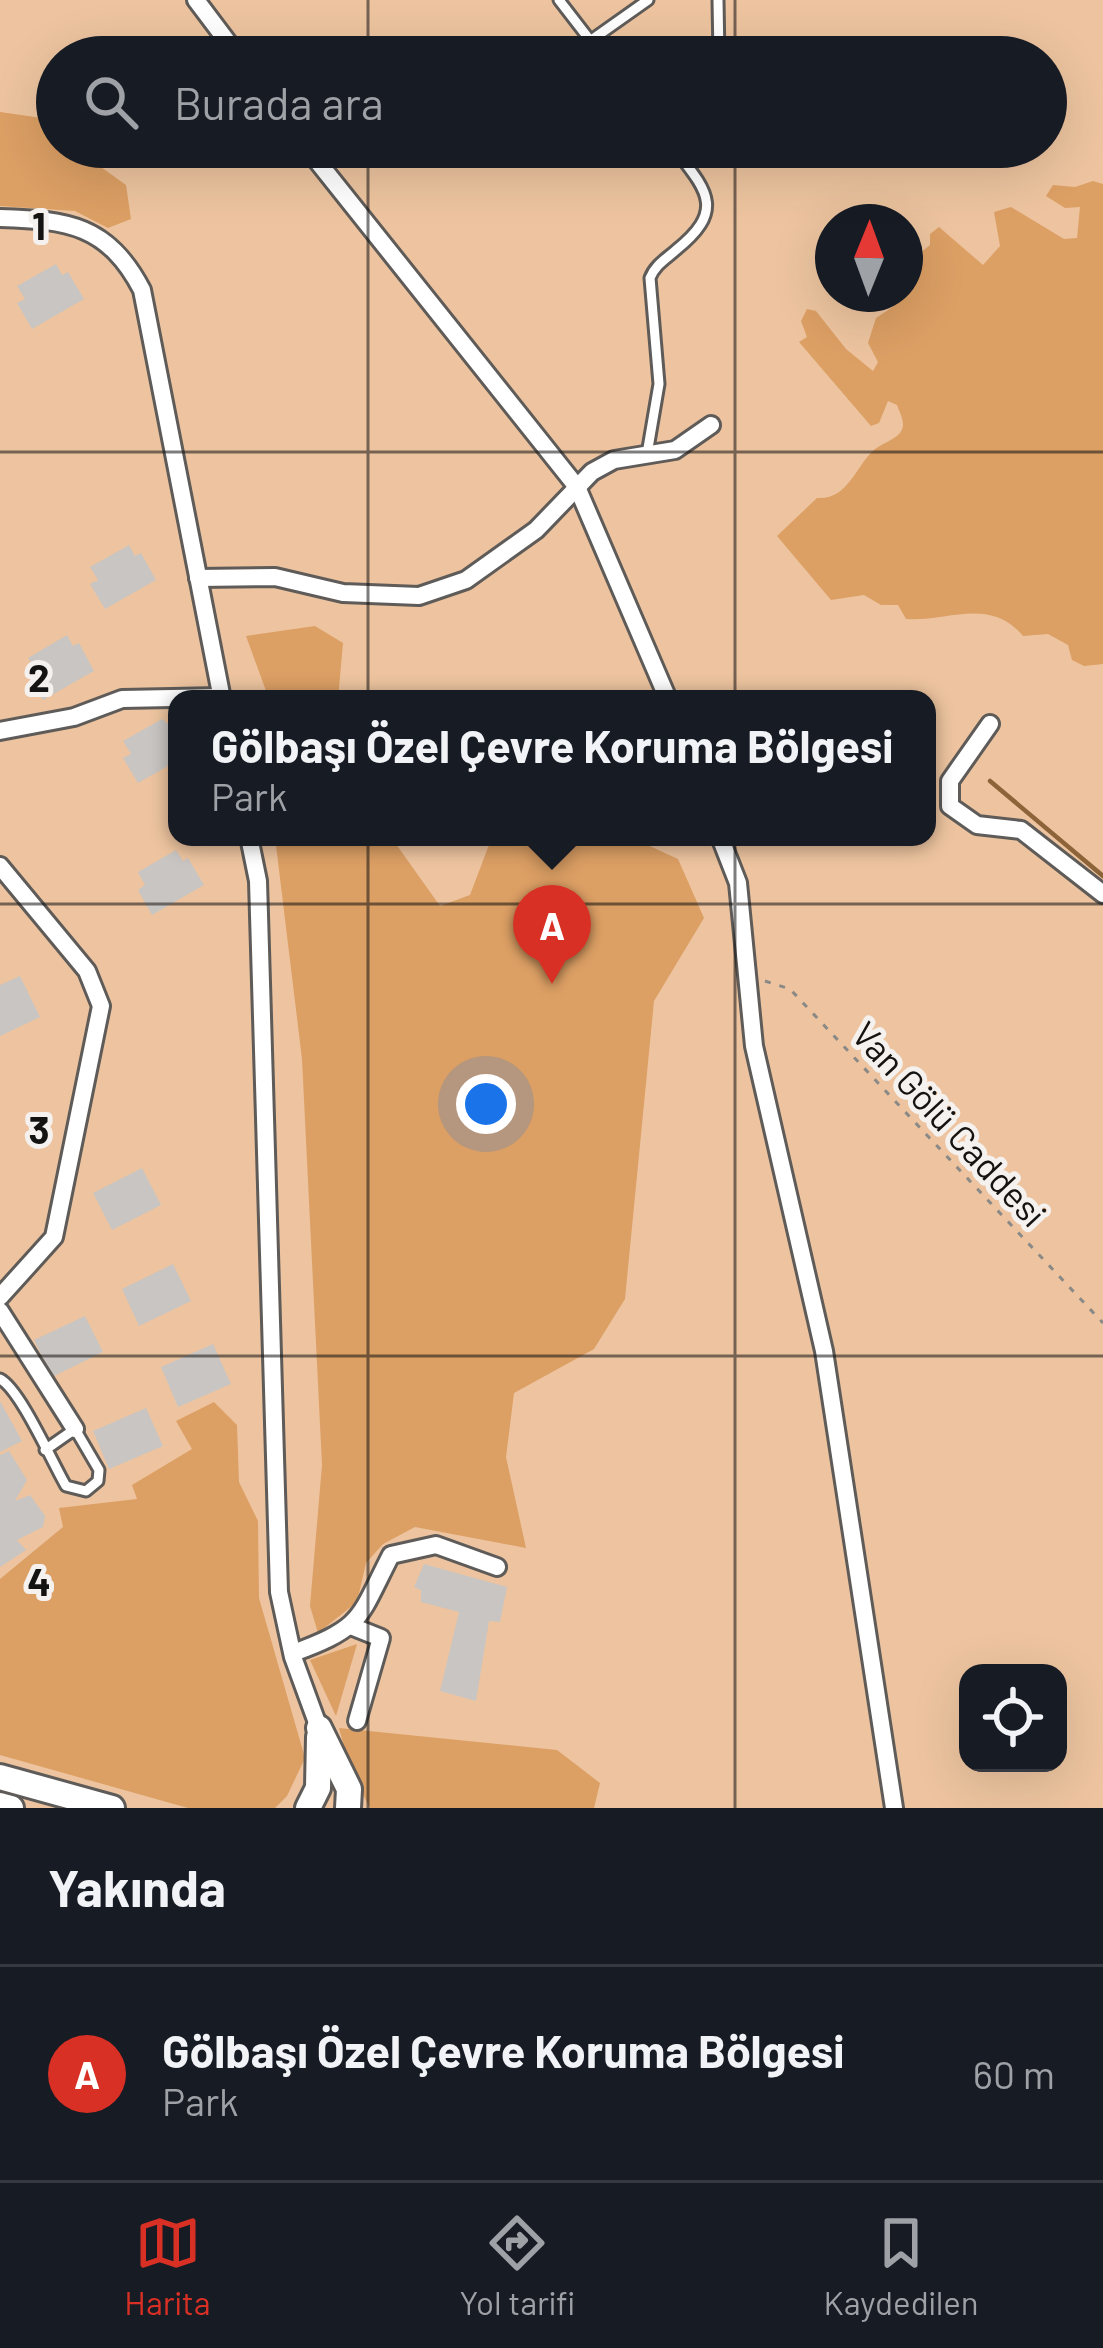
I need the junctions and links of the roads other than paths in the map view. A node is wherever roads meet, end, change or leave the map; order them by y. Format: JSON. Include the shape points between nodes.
{"nodes":[{"id":1,"x":196,"y":0,"type":"edge"},
{"id":2,"x":559,"y":0,"type":"edge"},
{"id":3,"x":648,"y":0,"type":"edge"},
{"id":4,"x":718,"y":0,"type":"edge"},
{"id":5,"x":223,"y":36,"type":"edge"},
{"id":6,"x":587,"y":36,"type":"edge"},
{"id":7,"x":596,"y":36,"type":"edge"},
{"id":8,"x":719,"y":36,"type":"edge"},
{"id":9,"x":323,"y":168,"type":"edge"},
{"id":10,"x":691,"y":168,"type":"edge"},
{"id":11,"x":0,"y":218,"type":"edge"},
{"id":12,"x":710,"y":424,"type":"dead end"},
{"id":13,"x":647,"y":454,"type":"junction"},
{"id":14,"x":577,"y":487,"type":"junction"},
{"id":15,"x":198,"y":578,"type":"junction"},
{"id":16,"x":220,"y":690,"type":"edge"},
{"id":17,"x":664,"y":690,"type":"edge"},
{"id":18,"x":168,"y":699,"type":"edge"},
{"id":19,"x":990,"y":724,"type":"dead end"},
{"id":20,"x":0,"y":731,"type":"edge"},
{"id":21,"x":251,"y":846,"type":"edge"},
{"id":22,"x":724,"y":846,"type":"edge"},
{"id":23,"x":0,"y":866,"type":"edge"},
{"id":24,"x":1103,"y":893,"type":"edge"},
{"id":25,"x":0,"y":1297,"type":"edge"},
{"id":26,"x":0,"y":1311,"type":"edge"},
{"id":27,"x":0,"y":1379,"type":"edge"},
{"id":28,"x":75,"y":1429,"type":"junction"},
{"id":29,"x":45,"y":1450,"type":"junction"},
{"id":30,"x":497,"y":1567,"type":"dead end"},
{"id":31,"x":351,"y":1626,"type":"junction"},
{"id":32,"x":293,"y":1653,"type":"junction"},
{"id":33,"x":357,"y":1721,"type":"dead end"},
{"id":34,"x":319,"y":1728,"type":"junction"},
{"id":35,"x":0,"y":1777,"type":"edge"},
{"id":36,"x":0,"y":1805,"type":"edge"},
{"id":37,"x":11,"y":1808,"type":"edge"},
{"id":38,"x":112,"y":1808,"type":"edge"},
{"id":39,"x":308,"y":1808,"type":"edge"},
{"id":40,"x":349,"y":1808,"type":"edge"},
{"id":41,"x":894,"y":1808,"type":"edge"}],
"edges":[{"from":1,"to":5,"type":"street"},
{"from":2,"to":6,"type":"lane"},
{"from":3,"to":7,"type":"lane"},
{"from":4,"to":8,"type":"lane"},
{"from":9,"to":14,"type":"street"},
{"from":10,"to":13,"type":"lane","via":[[708,208],[699,230],[650,278],[658,384]]},
{"from":11,"to":15,"type":"street","via":[[82,229],[127,261],[142,290]]},
{"from":12,"to":13,"type":"street","via":[[675,449]]},
{"from":13,"to":14,"type":"street","via":[[614,460]]},
{"from":14,"to":15,"type":"street","via":[[536,530],[466,580],[419,596],[344,593],[275,578]]},
{"from":14,"to":17,"type":"street"},
{"from":15,"to":16,"type":"street"},
{"from":18,"to":20,"type":"street","via":[[122,699],[74,718]]},
{"from":19,"to":24,"type":"street","via":[[950,782],[950,806],[977,825],[1022,830]]},
{"from":21,"to":32,"type":"street","via":[[272,1486],[279,1592]]},
{"from":22,"to":41,"type":"street","via":[[738,883],[754,1046],[824,1351]]},
{"from":23,"to":25,"type":"street","via":[[86,971],[101,1006],[54,1237]]},
{"from":26,"to":28,"type":"street"},
{"from":27,"to":29,"type":"lane"},
{"from":28,"to":29,"type":"lane"},
{"from":28,"to":29,"type":"lane","via":[[99,1470],[91,1489],[70,1489]]},
{"from":30,"to":31,"type":"street","via":[[436,1545],[391,1555]]},
{"from":31,"to":32,"type":"street"},
{"from":31,"to":33,"type":"street","via":[[381,1638]]},
{"from":32,"to":34,"type":"street"},
{"from":34,"to":39,"type":"street","via":[[318,1788]]},
{"from":34,"to":40,"type":"street","via":[[349,1789]]},
{"from":35,"to":38,"type":"street"},
{"from":36,"to":37,"type":"street"}]}
